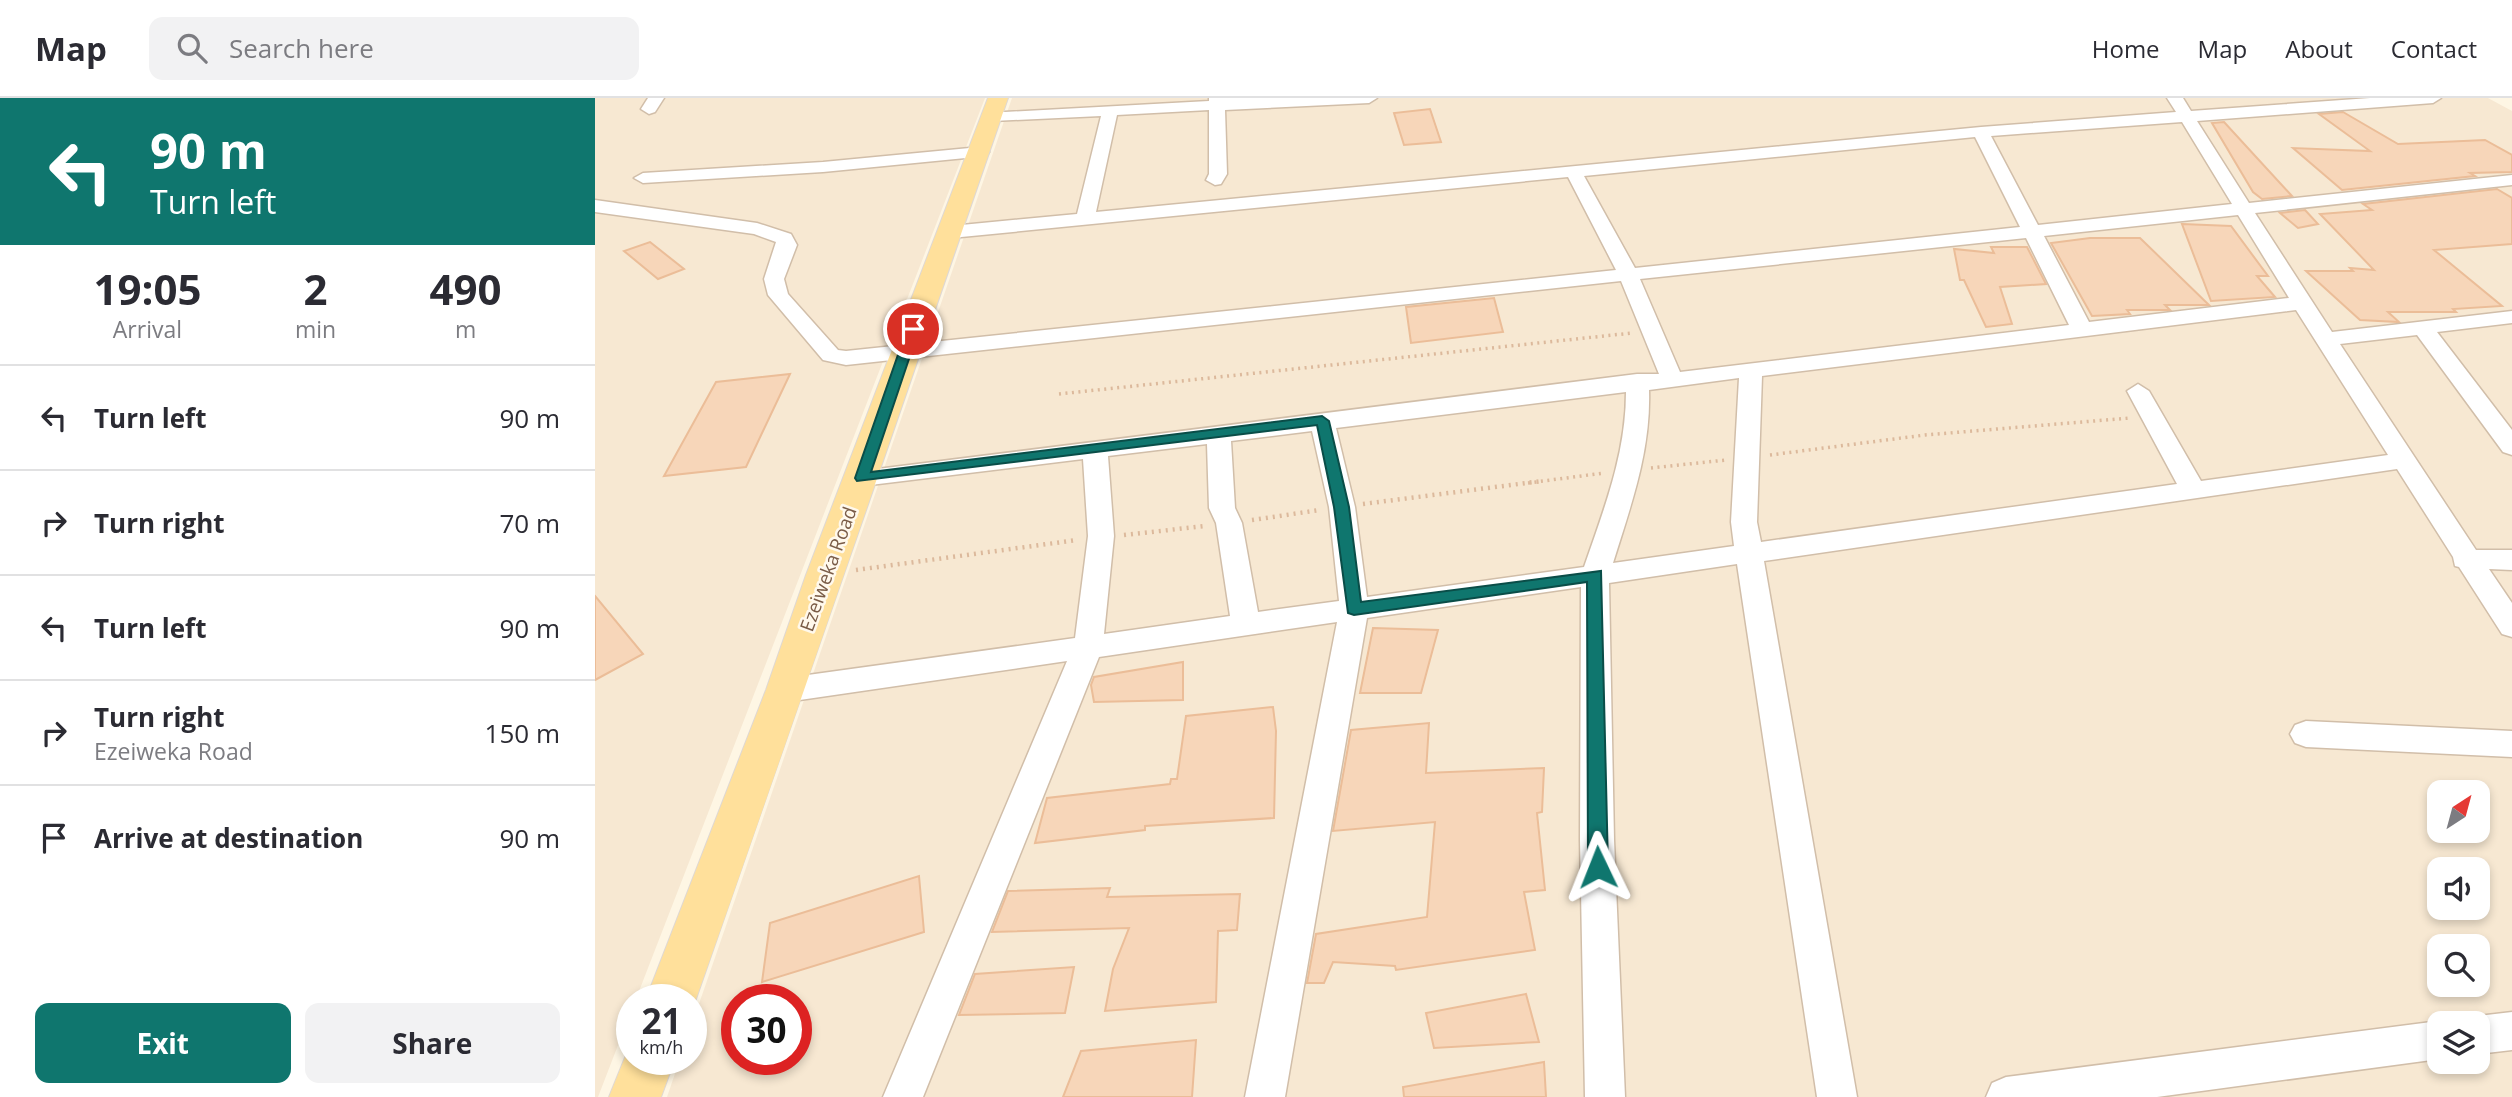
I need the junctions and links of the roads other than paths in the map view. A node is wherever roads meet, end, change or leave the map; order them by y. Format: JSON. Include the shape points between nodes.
{"nodes":[{"id":1,"x":1369,"y":98,"type":"edge"},
{"id":2,"x":2175,"y":98,"type":"edge"},
{"id":3,"x":2433,"y":98,"type":"edge"},
{"id":4,"x":1216,"y":102,"type":"edge"},
{"id":5,"x":995,"y":107,"type":"edge"},
{"id":6,"x":1110,"y":110,"type":"junction"},
{"id":7,"x":2188,"y":118,"type":"junction"},
{"id":8,"x":1981,"y":132,"type":"junction"},
{"id":9,"x":980,"y":152,"type":"junction"},
{"id":10,"x":1573,"y":171,"type":"junction"},
{"id":11,"x":643,"y":178,"type":"dead end"},
{"id":12,"x":1215,"y":180,"type":"dead end"},
{"id":13,"x":2512,"y":180,"type":"edge"},
{"id":14,"x":595,"y":206,"type":"edge"},
{"id":15,"x":2244,"y":209,"type":"junction"},
{"id":16,"x":1085,"y":219,"type":"junction"},
{"id":17,"x":2030,"y":231,"type":"junction"},
{"id":18,"x":951,"y":232,"type":"junction"},
{"id":19,"x":1628,"y":274,"type":"junction"},
{"id":20,"x":2302,"y":303,"type":"junction"},
{"id":21,"x":2512,"y":317,"type":"edge"},
{"id":22,"x":2422,"y":327,"type":"junction"},
{"id":23,"x":2082,"y":329,"type":"junction"},
{"id":24,"x":2326,"y":340,"type":"junction"},
{"id":25,"x":903,"y":353,"type":"junction"},
{"id":26,"x":1751,"y":368,"type":"junction"},
{"id":27,"x":1671,"y":377,"type":"junction"},
{"id":28,"x":1637,"y":382,"type":"junction"},
{"id":29,"x":2138,"y":391,"type":"dead end"},
{"id":30,"x":1322,"y":421,"type":"junction"},
{"id":31,"x":1219,"y":433,"type":"junction"},
{"id":32,"x":2512,"y":447,"type":"edge"},
{"id":33,"x":1095,"y":449,"type":"junction"},
{"id":34,"x":2406,"y":460,"type":"junction"},
{"id":35,"x":862,"y":478,"type":"junction"},
{"id":36,"x":2194,"y":491,"type":"junction"},
{"id":37,"x":1750,"y":554,"type":"junction"},
{"id":38,"x":2465,"y":559,"type":"junction"},
{"id":39,"x":2512,"y":560,"type":"edge"},
{"id":40,"x":1595,"y":575,"type":"junction"},
{"id":41,"x":1354,"y":609,"type":"junction"},
{"id":42,"x":1246,"y":625,"type":"junction"},
{"id":43,"x":2512,"y":626,"type":"edge"},
{"id":44,"x":1089,"y":647,"type":"junction"},
{"id":45,"x":786,"y":690,"type":"junction"},
{"id":46,"x":2306,"y":733,"type":"dead end"},
{"id":47,"x":2512,"y":744,"type":"edge"},
{"id":48,"x":677,"y":984,"type":"edge"},
{"id":49,"x":2512,"y":1031,"type":"edge"},
{"id":50,"x":2490,"y":1034,"type":"edge"},
{"id":51,"x":2427,"y":1042,"type":"edge"},
{"id":52,"x":643,"y":1075,"type":"edge"},
{"id":53,"x":635,"y":1097,"type":"edge"},
{"id":54,"x":902,"y":1097,"type":"edge"},
{"id":55,"x":1265,"y":1097,"type":"edge"},
{"id":56,"x":1605,"y":1097,"type":"edge"},
{"id":57,"x":1837,"y":1097,"type":"edge"},
{"id":58,"x":2005,"y":1097,"type":"edge"}],
"edges":[{"from":1,"to":4,"type":"street"},
{"from":2,"to":7,"type":"street"},
{"from":3,"to":7,"type":"street"},
{"from":4,"to":6,"type":"street"},
{"from":4,"to":12,"type":"street"},
{"from":5,"to":6,"type":"street"},
{"from":5,"to":9,"type":"main road","name":"Ezeiweka Road"},
{"from":6,"to":16,"type":"street"},
{"from":7,"to":8,"type":"street"},
{"from":7,"to":15,"type":"street"},
{"from":8,"to":10,"type":"street"},
{"from":8,"to":17,"type":"street"},
{"from":9,"to":11,"type":"street"},
{"from":9,"to":18,"type":"main road","name":"Ezeiweka Road"},
{"from":10,"to":16,"type":"street"},
{"from":10,"to":19,"type":"street"},
{"from":13,"to":15,"type":"street"},
{"from":14,"to":25,"type":"street","via":[[757,229],[784,238],[787,245],[774,279],[778,295],[831,355]]},
{"from":15,"to":17,"type":"street"},
{"from":15,"to":20,"type":"street"},
{"from":16,"to":18,"type":"street"},
{"from":17,"to":19,"type":"street"},
{"from":17,"to":23,"type":"street"},
{"from":18,"to":25,"type":"main road","name":"Ezeiweka Road"},
{"from":19,"to":25,"type":"street"},
{"from":19,"to":27,"type":"street"},
{"from":20,"to":23,"type":"street"},
{"from":20,"to":24,"type":"street"},
{"from":21,"to":22,"type":"street"},
{"from":22,"to":24,"type":"street"},
{"from":22,"to":32,"type":"street"},
{"from":23,"to":26,"type":"street"},
{"from":24,"to":34,"type":"street"},
{"from":25,"to":35,"type":"main road","name":"Ezeiweka Road"},
{"from":26,"to":27,"type":"street"},
{"from":26,"to":37,"type":"street","via":[[1744,522]]},
{"from":27,"to":28,"type":"street"},
{"from":28,"to":30,"type":"street"},
{"from":28,"to":40,"type":"street","via":[[1638,425],[1630,470]]},
{"from":29,"to":36,"type":"street"},
{"from":30,"to":31,"type":"street"},
{"from":30,"to":41,"type":"street","via":[[1342,507]]},
{"from":31,"to":33,"type":"street"},
{"from":31,"to":42,"type":"street","via":[[1222,508],[1229,523]]},
{"from":33,"to":35,"type":"street"},
{"from":33,"to":44,"type":"street","via":[[1101,536]]},
{"from":34,"to":36,"type":"street"},
{"from":34,"to":38,"type":"street"},
{"from":35,"to":45,"type":"main road","name":"Ezeiweka Road"},
{"from":36,"to":37,"type":"street"},
{"from":37,"to":40,"type":"street"},
{"from":37,"to":57,"type":"street"},
{"from":38,"to":39,"type":"street"},
{"from":38,"to":43,"type":"street"},
{"from":40,"to":41,"type":"street"},
{"from":40,"to":56,"type":"street"},
{"from":41,"to":42,"type":"street"},
{"from":41,"to":55,"type":"street"},
{"from":42,"to":44,"type":"street"},
{"from":44,"to":45,"type":"street"},
{"from":44,"to":54,"type":"street"},
{"from":45,"to":48,"type":"main road","name":"Ezeiweka Road"},
{"from":46,"to":47,"type":"street"},
{"from":49,"to":50,"type":"street"},
{"from":51,"to":58,"type":"street"},
{"from":52,"to":53,"type":"main road"}]}
